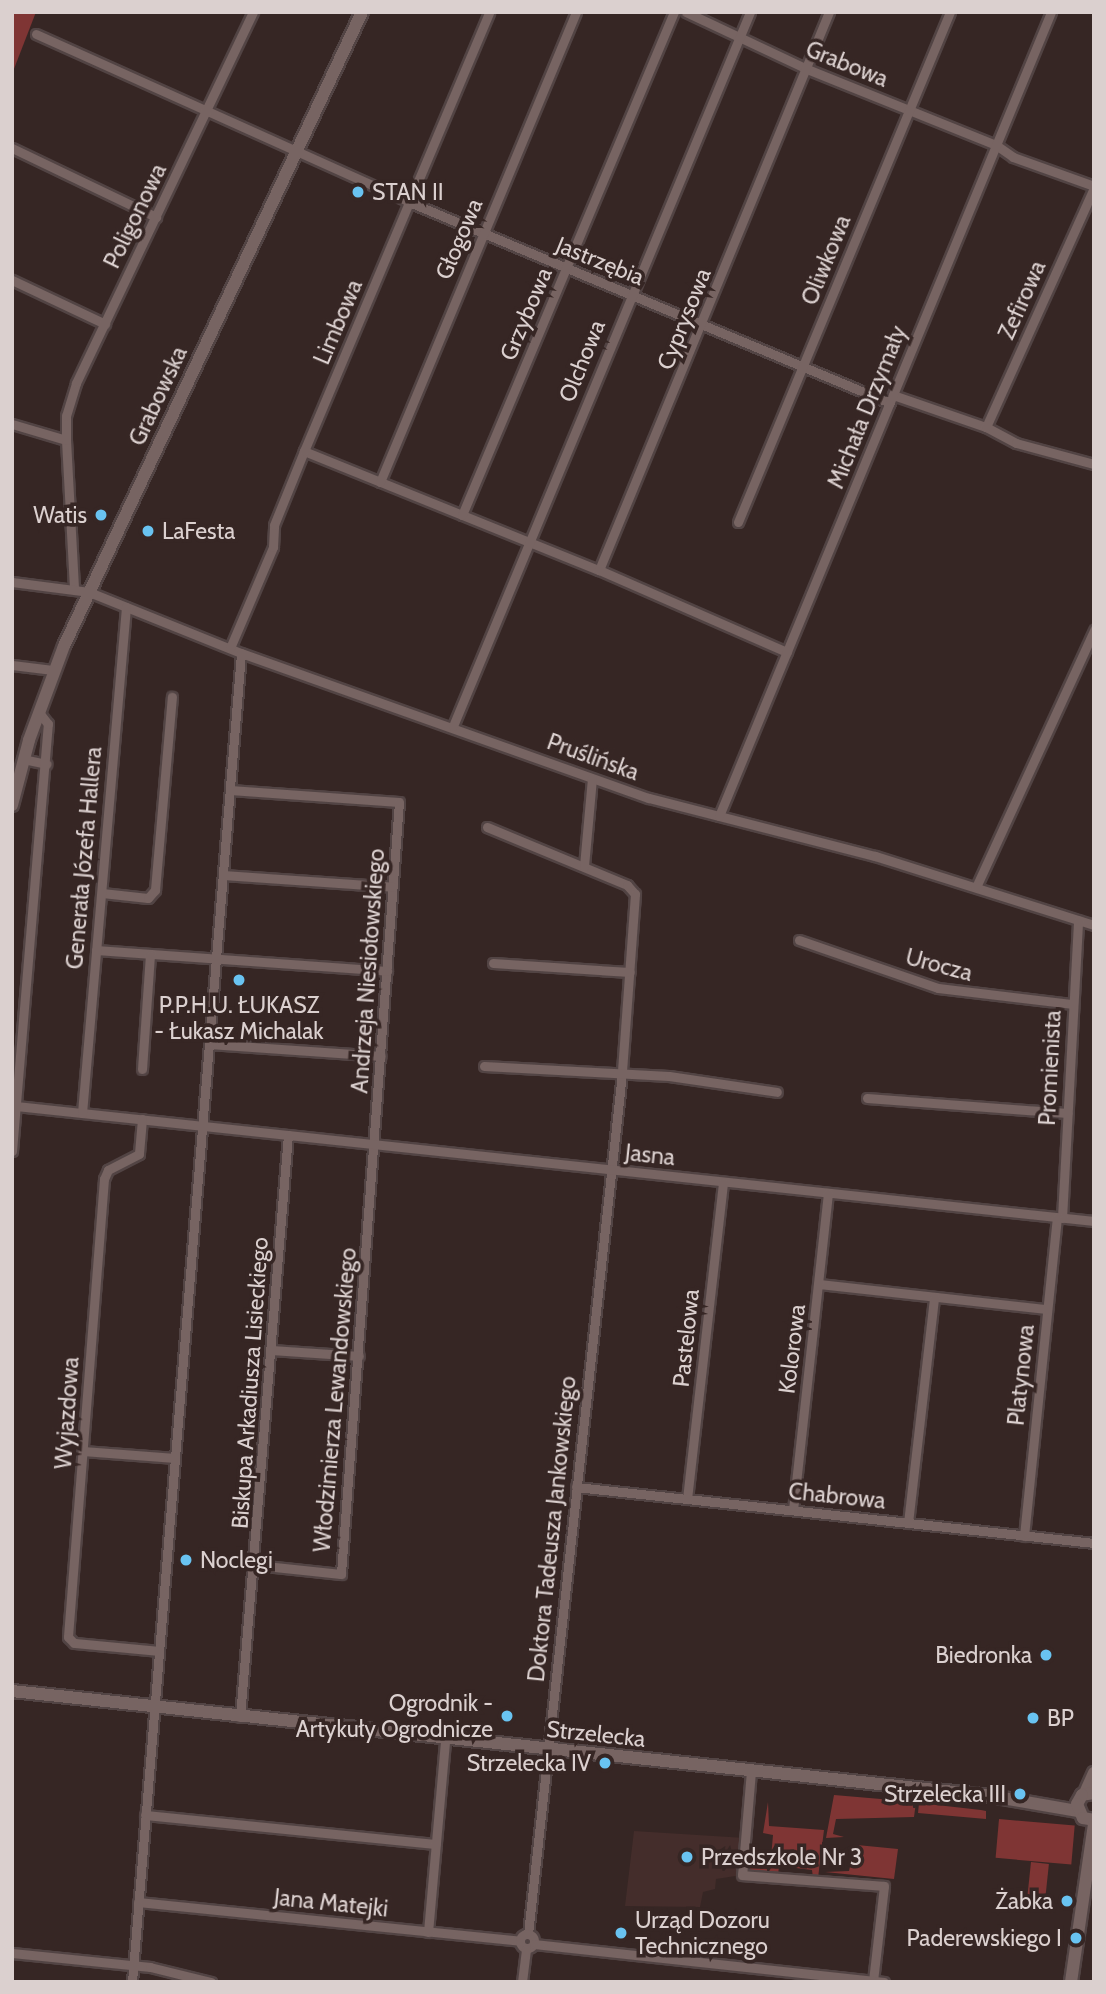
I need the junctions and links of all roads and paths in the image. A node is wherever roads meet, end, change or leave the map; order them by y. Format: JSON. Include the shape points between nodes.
{"nodes":[{"id":1,"x":253,"y":12,"type":"edge"},
{"id":2,"x":362,"y":12,"type":"edge"},
{"id":3,"x":489,"y":12,"type":"edge"},
{"id":4,"x":576,"y":12,"type":"edge"},
{"id":5,"x":674,"y":12,"type":"edge"},
{"id":6,"x":686,"y":12,"type":"edge"},
{"id":7,"x":750,"y":12,"type":"edge"},
{"id":8,"x":829,"y":12,"type":"edge"},
{"id":9,"x":950,"y":12,"type":"edge"},
{"id":10,"x":1051,"y":12,"type":"edge"},
{"id":11,"x":36,"y":34,"type":"dead end"},
{"id":12,"x":740,"y":38,"type":"junction"},
{"id":13,"x":807,"y":69,"type":"junction"},
{"id":14,"x":908,"y":109,"type":"junction"},
{"id":15,"x":208,"y":110,"type":"junction"},
{"id":16,"x":996,"y":145,"type":"junction"},
{"id":17,"x":12,"y":148,"type":"edge"},
{"id":18,"x":297,"y":152,"type":"junction"},
{"id":19,"x":1094,"y":187,"type":"edge"},
{"id":20,"x":410,"y":202,"type":"junction"},
{"id":21,"x":156,"y":218,"type":"junction"},
{"id":22,"x":482,"y":233,"type":"junction"},
{"id":23,"x":566,"y":268,"type":"junction"},
{"id":24,"x":12,"y":280,"type":"edge"},
{"id":25,"x":631,"y":294,"type":"junction"},
{"id":26,"x":105,"y":324,"type":"junction"},
{"id":27,"x":702,"y":326,"type":"junction"},
{"id":28,"x":803,"y":367,"type":"junction"},
{"id":29,"x":891,"y":399,"type":"junction"},
{"id":30,"x":12,"y":424,"type":"edge"},
{"id":31,"x":986,"y":428,"type":"junction"},
{"id":32,"x":66,"y":440,"type":"junction"},
{"id":33,"x":304,"y":451,"type":"junction"},
{"id":34,"x":1094,"y":464,"type":"edge"},
{"id":35,"x":380,"y":482,"type":"junction"},
{"id":36,"x":462,"y":515,"type":"junction"},
{"id":37,"x":738,"y":522,"type":"dead end"},
{"id":38,"x":529,"y":542,"type":"junction"},
{"id":39,"x":599,"y":570,"type":"junction"},
{"id":40,"x":12,"y":582,"type":"edge"},
{"id":41,"x":74,"y":588,"type":"junction"},
{"id":42,"x":89,"y":592,"type":"junction"},
{"id":43,"x":126,"y":607,"type":"junction"},
{"id":44,"x":1094,"y":630,"type":"edge"},
{"id":45,"x":230,"y":648,"type":"junction"},
{"id":46,"x":787,"y":652,"type":"junction"},
{"id":47,"x":241,"y":653,"type":"junction"},
{"id":48,"x":12,"y":664,"type":"edge"},
{"id":49,"x":54,"y":670,"type":"junction"},
{"id":50,"x":172,"y":697,"type":"dead end"},
{"id":51,"x":38,"y":711,"type":"junction"},
{"id":52,"x":453,"y":726,"type":"junction"},
{"id":53,"x":23,"y":760,"type":"junction"},
{"id":54,"x":46,"y":764,"type":"junction"},
{"id":55,"x":592,"y":778,"type":"junction"},
{"id":56,"x":230,"y":790,"type":"junction"},
{"id":57,"x":13,"y":798,"type":"edge"},
{"id":58,"x":719,"y":816,"type":"junction"},
{"id":59,"x":487,"y":827,"type":"dead end"},
{"id":60,"x":584,"y":866,"type":"junction"},
{"id":61,"x":223,"y":875,"type":"junction"},
{"id":62,"x":393,"y":887,"type":"junction"},
{"id":63,"x":976,"y":887,"type":"junction"},
{"id":64,"x":102,"y":893,"type":"junction"},
{"id":65,"x":1078,"y":920,"type":"junction"},
{"id":66,"x":1094,"y":925,"type":"edge"},
{"id":67,"x":799,"y":940,"type":"dead end"},
{"id":68,"x":96,"y":950,"type":"junction"},
{"id":69,"x":150,"y":955,"type":"junction"},
{"id":70,"x":217,"y":960,"type":"junction"},
{"id":71,"x":493,"y":963,"type":"dead end"},
{"id":72,"x":387,"y":971,"type":"junction"},
{"id":73,"x":630,"y":972,"type":"junction"},
{"id":74,"x":1073,"y":1004,"type":"junction"},
{"id":75,"x":210,"y":1044,"type":"junction"},
{"id":76,"x":381,"y":1056,"type":"junction"},
{"id":77,"x":484,"y":1066,"type":"dead end"},
{"id":78,"x":142,"y":1069,"type":"dead end"},
{"id":79,"x":622,"y":1073,"type":"junction"},
{"id":80,"x":777,"y":1092,"type":"dead end"},
{"id":81,"x":867,"y":1098,"type":"dead end"},
{"id":82,"x":16,"y":1106,"type":"junction"},
{"id":83,"x":82,"y":1113,"type":"junction"},
{"id":84,"x":1067,"y":1113,"type":"junction"},
{"id":85,"x":142,"y":1119,"type":"junction"},
{"id":86,"x":202,"y":1126,"type":"junction"},
{"id":87,"x":288,"y":1135,"type":"junction"},
{"id":88,"x":375,"y":1144,"type":"junction"},
{"id":89,"x":12,"y":1151,"type":"edge"},
{"id":90,"x":611,"y":1170,"type":"junction"},
{"id":91,"x":723,"y":1182,"type":"junction"},
{"id":92,"x":828,"y":1193,"type":"junction"},
{"id":93,"x":1060,"y":1218,"type":"junction"},
{"id":94,"x":1094,"y":1221,"type":"edge"},
{"id":95,"x":819,"y":1284,"type":"junction"},
{"id":96,"x":934,"y":1297,"type":"junction"},
{"id":97,"x":1047,"y":1309,"type":"junction"},
{"id":98,"x":272,"y":1350,"type":"junction"},
{"id":99,"x":359,"y":1356,"type":"junction"},
{"id":100,"x":84,"y":1451,"type":"junction"},
{"id":101,"x":174,"y":1458,"type":"junction"},
{"id":102,"x":576,"y":1487,"type":"junction"},
{"id":103,"x":687,"y":1499,"type":"junction"},
{"id":104,"x":793,"y":1510,"type":"junction"},
{"id":105,"x":908,"y":1523,"type":"junction"},
{"id":106,"x":1024,"y":1536,"type":"junction"},
{"id":107,"x":1094,"y":1543,"type":"edge"},
{"id":108,"x":255,"y":1565,"type":"junction"},
{"id":109,"x":158,"y":1651,"type":"junction"},
{"id":110,"x":12,"y":1691,"type":"edge"},
{"id":111,"x":153,"y":1708,"type":"junction"},
{"id":112,"x":240,"y":1717,"type":"junction"},
{"id":113,"x":446,"y":1740,"type":"junction"},
{"id":114,"x":546,"y":1749,"type":"junction"},
{"id":115,"x":751,"y":1770,"type":"junction"},
{"id":116,"x":1094,"y":1773,"type":"edge"},
{"id":117,"x":1086,"y":1808,"type":"edge"},
{"id":118,"x":145,"y":1815,"type":"junction"},
{"id":119,"x":436,"y":1844,"type":"junction"},
{"id":120,"x":138,"y":1902,"type":"junction"},
{"id":121,"x":428,"y":1933,"type":"junction"},
{"id":122,"x":526,"y":1944,"type":"junction"},
{"id":123,"x":12,"y":1953,"type":"edge"},
{"id":124,"x":134,"y":1965,"type":"junction"},
{"id":125,"x":878,"y":1981,"type":"edge"},
{"id":126,"x":132,"y":1982,"type":"edge"},
{"id":127,"x":211,"y":1982,"type":"edge"},
{"id":128,"x":522,"y":1982,"type":"edge"},
{"id":129,"x":1071,"y":1982,"type":"edge"}],
"edges":[{"from":1,"to":15,"type":"street","name":"Poligonowa"},
{"from":2,"to":18,"type":"street","name":"Grabowska"},
{"from":3,"to":20,"type":"street","name":"Limbowa"},
{"from":4,"to":22,"type":"street","name":"Głogowa"},
{"from":5,"to":23,"type":"street","name":"Grzybowa"},
{"from":6,"to":12,"type":"street","name":"Grabowa"},
{"from":7,"to":12,"type":"street","name":"Olchowa"},
{"from":8,"to":13,"type":"street","name":"Cyprysowa"},
{"from":9,"to":14,"type":"street","name":"Oliwkowa"},
{"from":10,"to":16,"type":"street","name":"Michała Drzymały"},
{"from":11,"to":15,"type":"street","name":"Jastrzębia"},
{"from":12,"to":13,"type":"street","name":"Grabowa"},
{"from":12,"to":25,"type":"street","name":"Olchowa"},
{"from":13,"to":14,"type":"street","name":"Grabowa"},
{"from":13,"to":27,"type":"street","name":"Cyprysowa"},
{"from":14,"to":16,"type":"street","name":"Grabowa"},
{"from":14,"to":28,"type":"street","name":"Oliwkowa"},
{"from":15,"to":18,"type":"street","name":"Jastrzębia"},
{"from":15,"to":21,"type":"street","name":"Poligonowa"},
{"from":16,"to":19,"type":"street","name":"Grabowa","via":[[1013,157]]},
{"from":16,"to":29,"type":"street","name":"Michała Drzymały"},
{"from":17,"to":21,"type":"street"},
{"from":18,"to":20,"type":"street","name":"Jastrzębia"},
{"from":18,"to":42,"type":"street","name":"Grabowska"},
{"from":19,"to":31,"type":"street","name":"Zefirowa"},
{"from":20,"to":22,"type":"street","name":"Jastrzębia"},
{"from":20,"to":33,"type":"street","name":"Limbowa"},
{"from":21,"to":26,"type":"street","name":"Poligonowa"},
{"from":22,"to":23,"type":"street","name":"Jastrzębia"},
{"from":22,"to":35,"type":"street","name":"Głogowa"},
{"from":23,"to":25,"type":"street","name":"Jastrzębia"},
{"from":23,"to":36,"type":"street","name":"Grzybowa"},
{"from":24,"to":26,"type":"street"},
{"from":25,"to":27,"type":"street","name":"Jastrzębia"},
{"from":25,"to":38,"type":"street","name":"Olchowa"},
{"from":26,"to":32,"type":"street","name":"Poligonowa","via":[[73,394],[66,416]]},
{"from":27,"to":28,"type":"street","name":"Jastrzębia"},
{"from":27,"to":39,"type":"street","name":"Cyprysowa"},
{"from":28,"to":29,"type":"street","name":"Jastrzębia"},
{"from":28,"to":37,"type":"street","name":"Oliwkowa"},
{"from":29,"to":31,"type":"street","name":"Jastrzębia"},
{"from":29,"to":46,"type":"street","name":"Michała Drzymały"},
{"from":30,"to":32,"type":"street"},
{"from":31,"to":34,"type":"street","name":"Jastrzębia","via":[[1016,443]]},
{"from":32,"to":41,"type":"street","name":"Poligonowa"},
{"from":33,"to":35,"type":"street"},
{"from":33,"to":45,"type":"street","name":"Limbowa","via":[[275,526],[273,547]]},
{"from":35,"to":36,"type":"street"},
{"from":36,"to":38,"type":"street"},
{"from":38,"to":39,"type":"street"},
{"from":38,"to":52,"type":"street","name":"Olchowa"},
{"from":39,"to":46,"type":"street"},
{"from":40,"to":41,"type":"street","name":"Pruślińska"},
{"from":41,"to":42,"type":"street","name":"Pruślińska"},
{"from":42,"to":43,"type":"street","name":"Pruślińska"},
{"from":42,"to":49,"type":"street","name":"Grabowska"},
{"from":43,"to":45,"type":"street","name":"Pruślińska"},
{"from":43,"to":64,"type":"street","name":"Generała Józefa Hallera"},
{"from":44,"to":63,"type":"street"},
{"from":45,"to":47,"type":"street","name":"Pruślińska"},
{"from":46,"to":58,"type":"street","name":"Michała Drzymały"},
{"from":47,"to":52,"type":"street","name":"Pruślińska"},
{"from":47,"to":56,"type":"street"},
{"from":48,"to":49,"type":"street"},
{"from":49,"to":51,"type":"street","name":"Grabowska"},
{"from":50,"to":64,"type":"street","via":[[155,890],[148,898]]},
{"from":51,"to":53,"type":"street","name":"Grabowska"},
{"from":51,"to":54,"type":"street","via":[[48,724]]},
{"from":52,"to":55,"type":"street","name":"Pruślińska"},
{"from":53,"to":54,"type":"street"},
{"from":53,"to":57,"type":"street","name":"Grabowska"},
{"from":54,"to":82,"type":"street"},
{"from":55,"to":58,"type":"street","name":"Pruślińska"},
{"from":55,"to":60,"type":"street"},
{"from":56,"to":61,"type":"street"},
{"from":56,"to":62,"type":"street","name":"Andrzeja Niesiołowskiego","via":[[400,802]]},
{"from":58,"to":63,"type":"street","name":"Pruślińska"},
{"from":59,"to":60,"type":"street"},
{"from":60,"to":73,"type":"street","name":"Doktora Tadeusza Jankowskiego","via":[[627,885],[635,894]]},
{"from":61,"to":62,"type":"street"},
{"from":61,"to":70,"type":"street"},
{"from":62,"to":72,"type":"street","name":"Andrzeja Niesiołowskiego"},
{"from":63,"to":65,"type":"street","name":"Pruślińska"},
{"from":64,"to":68,"type":"street","name":"Generała Józefa Hallera"},
{"from":65,"to":66,"type":"street","name":"Pruślińska"},
{"from":65,"to":74,"type":"street","name":"Promienista"},
{"from":67,"to":74,"type":"street","name":"Urocza","via":[[938,988]]},
{"from":68,"to":69,"type":"street"},
{"from":68,"to":83,"type":"street","name":"Generała Józefa Hallera"},
{"from":69,"to":70,"type":"street"},
{"from":69,"to":78,"type":"street"},
{"from":70,"to":72,"type":"street"},
{"from":70,"to":75,"type":"street"},
{"from":71,"to":73,"type":"street"},
{"from":72,"to":76,"type":"street","name":"Andrzeja Niesiołowskiego"},
{"from":73,"to":79,"type":"street","name":"Doktora Tadeusza Jankowskiego"},
{"from":74,"to":84,"type":"street","name":"Promienista"},
{"from":75,"to":76,"type":"street"},
{"from":75,"to":86,"type":"street"},
{"from":76,"to":88,"type":"street","name":"Andrzeja Niesiołowskiego"},
{"from":77,"to":79,"type":"street"},
{"from":79,"to":80,"type":"street"},
{"from":79,"to":90,"type":"street","name":"Doktora Tadeusza Jankowskiego"},
{"from":81,"to":84,"type":"street"},
{"from":82,"to":83,"type":"street","name":"Jasna"},
{"from":82,"to":89,"type":"street"},
{"from":83,"to":85,"type":"street","name":"Jasna"},
{"from":84,"to":93,"type":"street","name":"Promienista"},
{"from":85,"to":86,"type":"street","name":"Jasna"},
{"from":85,"to":100,"type":"street","name":"Wyjazdowa","via":[[139,1154],[108,1170],[104,1179]]},
{"from":86,"to":87,"type":"street","name":"Jasna"},
{"from":86,"to":101,"type":"street"},
{"from":87,"to":88,"type":"street","name":"Jasna"},
{"from":87,"to":98,"type":"street","name":"Biskupa Arkadiusza Lisieckiego"},
{"from":88,"to":90,"type":"street","name":"Jasna"},
{"from":88,"to":99,"type":"street","name":"Włodzimierza Lewandowskiego"},
{"from":90,"to":91,"type":"street","name":"Jasna"},
{"from":90,"to":102,"type":"street","name":"Doktora Tadeusza Jankowskiego"},
{"from":91,"to":92,"type":"street","name":"Jasna"},
{"from":91,"to":103,"type":"street","name":"Pastelowa"},
{"from":92,"to":93,"type":"street","name":"Jasna"},
{"from":92,"to":95,"type":"street","name":"Kolorowa"},
{"from":93,"to":94,"type":"street","name":"Jasna"},
{"from":93,"to":97,"type":"street","name":"Platynowa"},
{"from":95,"to":96,"type":"street"},
{"from":95,"to":104,"type":"street","name":"Kolorowa"},
{"from":96,"to":97,"type":"street"},
{"from":96,"to":105,"type":"street"},
{"from":97,"to":106,"type":"street","name":"Platynowa"},
{"from":98,"to":99,"type":"street"},
{"from":98,"to":108,"type":"street","name":"Biskupa Arkadiusza Lisieckiego"},
{"from":99,"to":108,"type":"street","name":"Włodzimierza Lewandowskiego","via":[[341,1574]]},
{"from":100,"to":101,"type":"street"},
{"from":100,"to":109,"type":"street","name":"Wyjazdowa","via":[[68,1637],[74,1643]]},
{"from":101,"to":109,"type":"street"},
{"from":102,"to":103,"type":"street","name":"Chabrowa"},
{"from":102,"to":114,"type":"street","name":"Doktora Tadeusza Jankowskiego"},
{"from":103,"to":104,"type":"street","name":"Chabrowa"},
{"from":104,"to":105,"type":"street","name":"Chabrowa"},
{"from":105,"to":106,"type":"street","name":"Chabrowa"},
{"from":106,"to":107,"type":"street","name":"Chabrowa"},
{"from":108,"to":112,"type":"street","name":"Biskupa Arkadiusza Lisieckiego"},
{"from":109,"to":111,"type":"street"},
{"from":110,"to":111,"type":"street","name":"Strzelecka"},
{"from":111,"to":112,"type":"street","name":"Strzelecka"},
{"from":111,"to":118,"type":"street"},
{"from":112,"to":113,"type":"street","name":"Strzelecka"},
{"from":113,"to":114,"type":"street","name":"Strzelecka"},
{"from":113,"to":119,"type":"street"},
{"from":114,"to":115,"type":"street","name":"Strzelecka"},
{"from":114,"to":122,"type":"street","name":"Doktora Tadeusza Jankowskiego"},
{"from":115,"to":117,"type":"street","name":"Strzelecka"},
{"from":115,"to":125,"type":"street","via":[[742,1875],[884,1886]]},
{"from":116,"to":117,"type":"street"},
{"from":117,"to":129,"type":"street","via":[[1086,1857]]},
{"from":118,"to":119,"type":"street"},
{"from":118,"to":120,"type":"street"},
{"from":119,"to":121,"type":"street"},
{"from":120,"to":121,"type":"street","name":"Jana Matejki"},
{"from":120,"to":124,"type":"street"},
{"from":121,"to":122,"type":"street","name":"Jana Matejki"},
{"from":122,"to":125,"type":"street","name":"Jana Matejki"},
{"from":122,"to":128,"type":"street"},
{"from":123,"to":124,"type":"street"},
{"from":124,"to":126,"type":"street"},
{"from":124,"to":127,"type":"street"}]}
